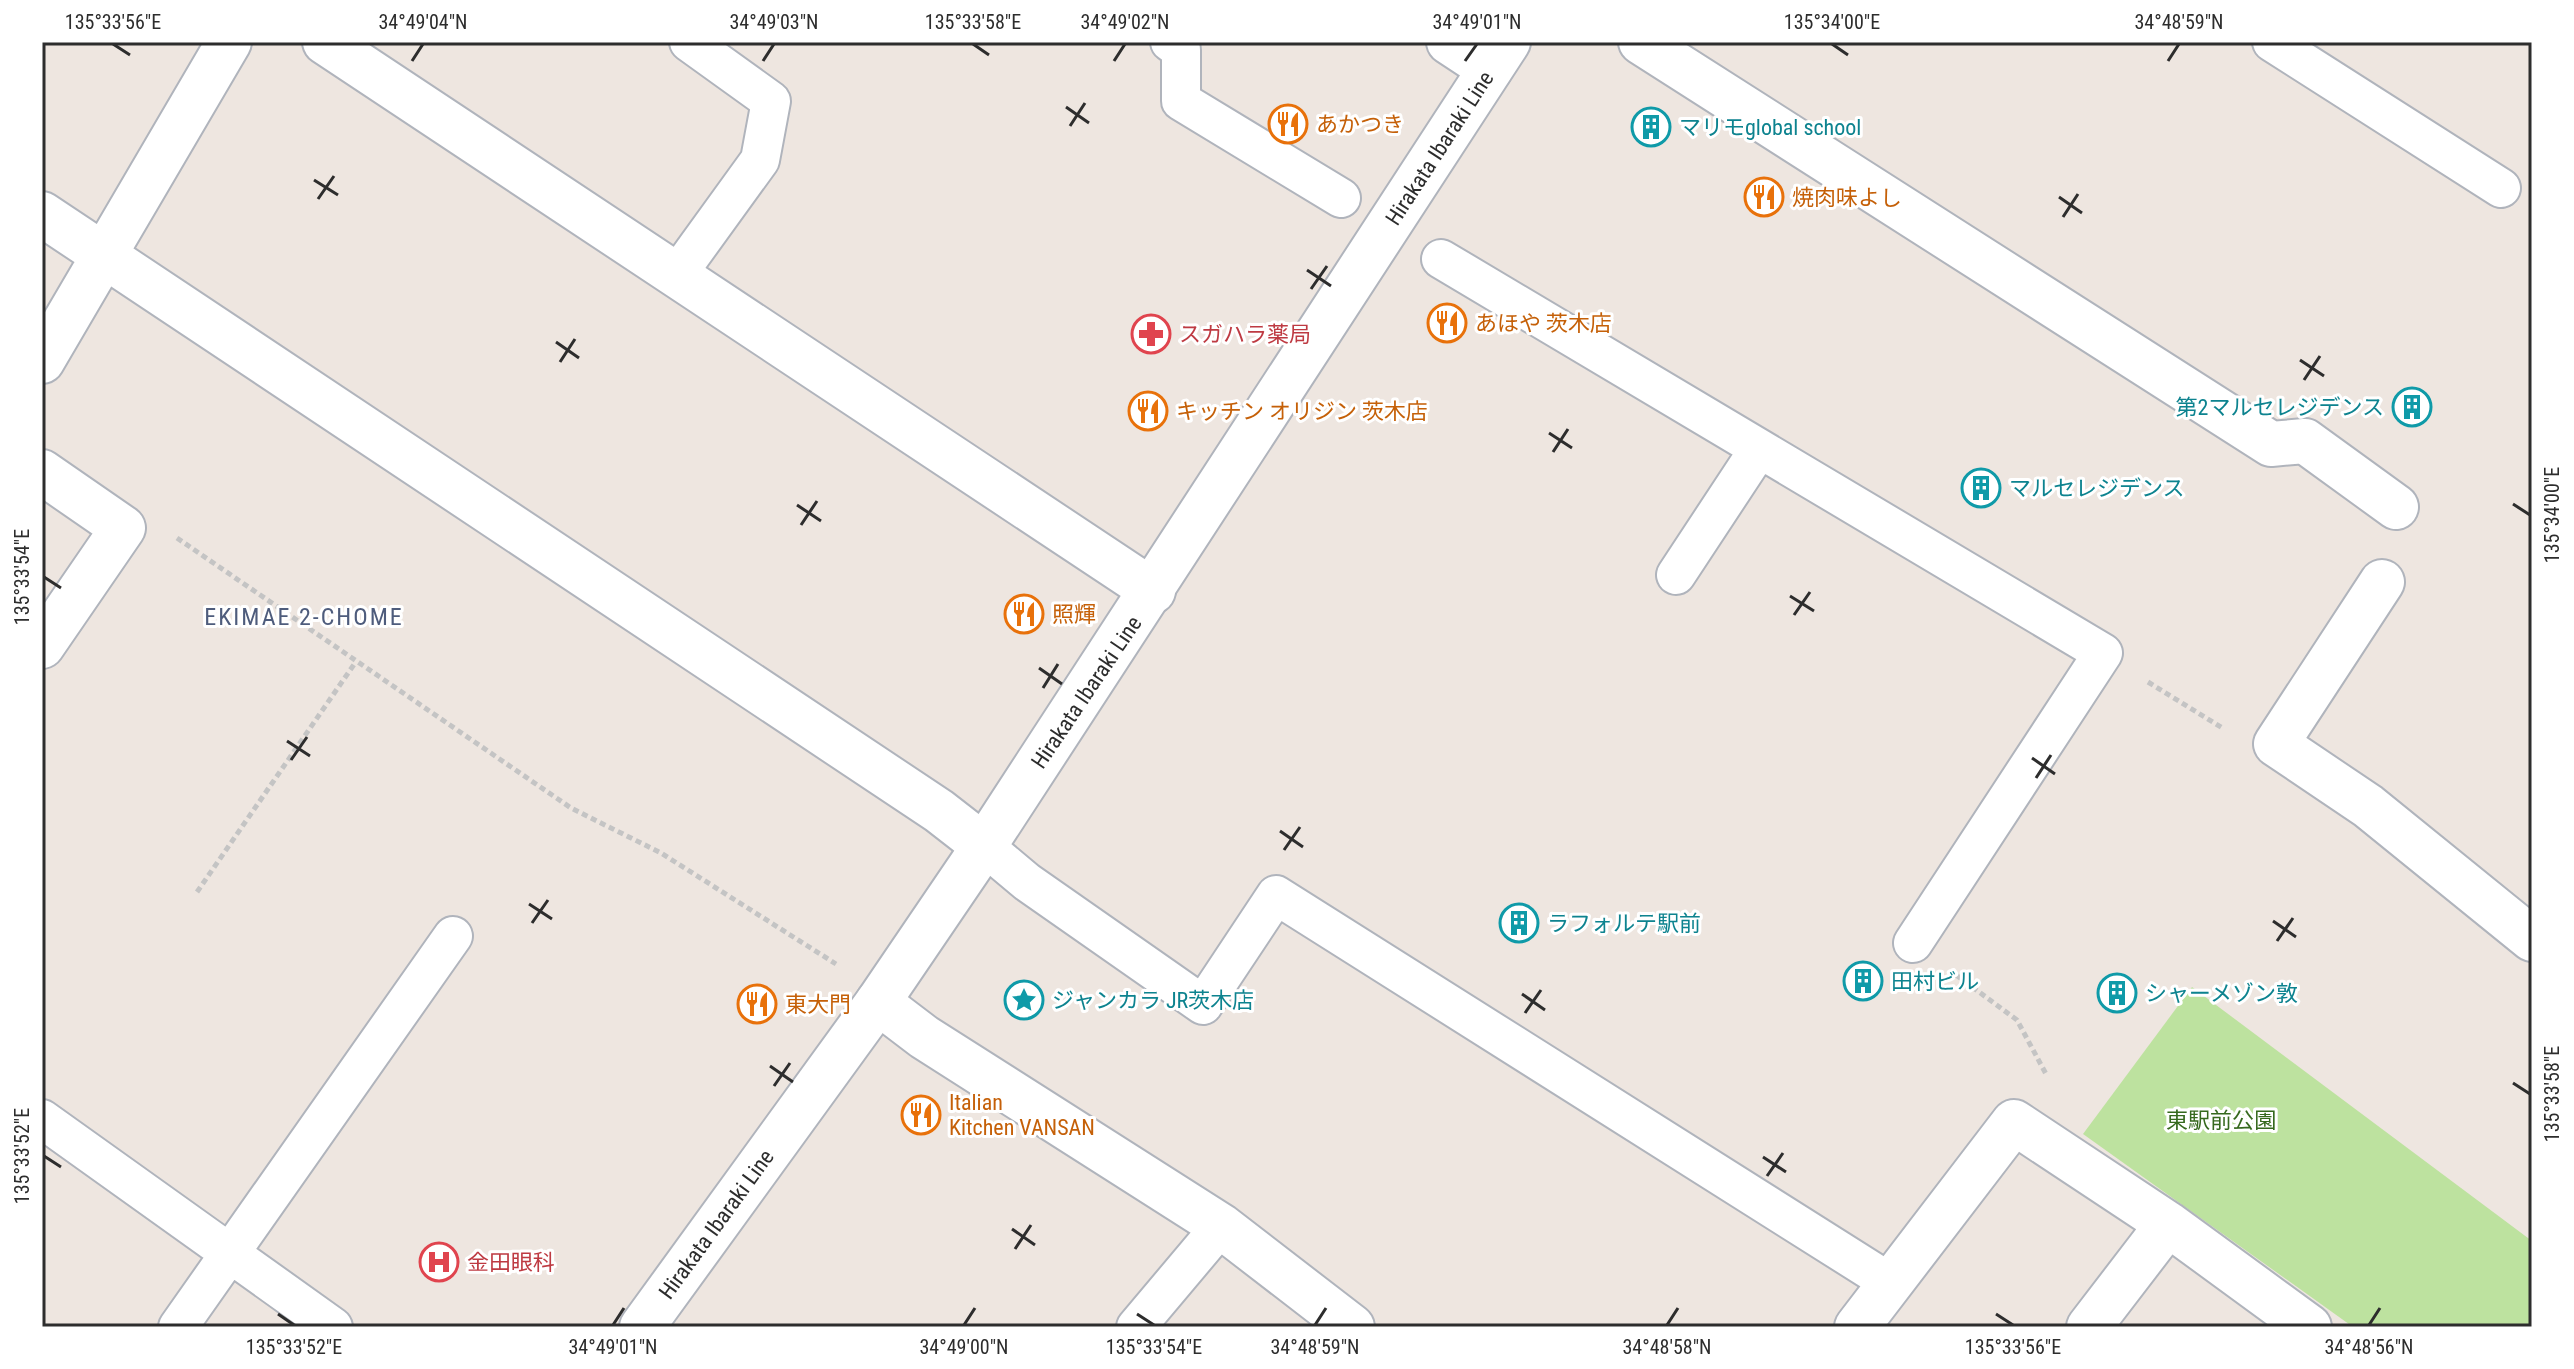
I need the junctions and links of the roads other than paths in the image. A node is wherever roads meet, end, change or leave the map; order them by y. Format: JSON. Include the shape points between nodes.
{"nodes":[{"id":1,"x":229,"y":42,"type":"edge"},
{"id":2,"x":325,"y":42,"type":"edge"},
{"id":3,"x":689,"y":42,"type":"edge"},
{"id":4,"x":1170,"y":42,"type":"edge"},
{"id":5,"x":1449,"y":42,"type":"edge"},
{"id":6,"x":1641,"y":42,"type":"edge"},
{"id":7,"x":2272,"y":42,"type":"edge"},
{"id":8,"x":1499,"y":55,"type":"edge"},
{"id":9,"x":2501,"y":188,"type":"dead end"},
{"id":10,"x":1341,"y":198,"type":"dead end"},
{"id":11,"x":42,"y":214,"type":"edge"},
{"id":12,"x":106,"y":256,"type":"junction"},
{"id":13,"x":1441,"y":259,"type":"dead end"},
{"id":14,"x":676,"y":276,"type":"junction"},
{"id":15,"x":42,"y":361,"type":"edge"},
{"id":16,"x":1759,"y":449,"type":"junction"},
{"id":17,"x":42,"y":472,"type":"edge"},
{"id":18,"x":2396,"y":507,"type":"dead end"},
{"id":19,"x":1676,"y":575,"type":"dead end"},
{"id":20,"x":2382,"y":582,"type":"dead end"},
{"id":21,"x":1153,"y":591,"type":"junction"},
{"id":22,"x":42,"y":646,"type":"edge"},
{"id":23,"x":984,"y":846,"type":"junction"},
{"id":24,"x":453,"y":936,"type":"dead end"},
{"id":25,"x":2532,"y":939,"type":"edge"},
{"id":26,"x":1913,"y":943,"type":"road end"},
{"id":27,"x":878,"y":1002,"type":"junction"},
{"id":28,"x":42,"y":1119,"type":"edge"},
{"id":29,"x":2168,"y":1224,"type":"junction"},
{"id":30,"x":1221,"y":1226,"type":"junction"},
{"id":31,"x":229,"y":1255,"type":"junction"},
{"id":32,"x":1889,"y":1282,"type":"junction"},
{"id":33,"x":641,"y":1326,"type":"edge"},
{"id":34,"x":178,"y":1327,"type":"edge"},
{"id":35,"x":333,"y":1327,"type":"edge"},
{"id":36,"x":1136,"y":1327,"type":"edge"},
{"id":37,"x":1352,"y":1327,"type":"edge"},
{"id":38,"x":1857,"y":1327,"type":"edge"},
{"id":39,"x":2089,"y":1327,"type":"edge"},
{"id":40,"x":2309,"y":1327,"type":"edge"}],
"edges":[{"from":1,"to":12,"type":"street"},
{"from":2,"to":14,"type":"street"},
{"from":3,"to":14,"type":"lane","via":[[771,101],[760,160]]},
{"from":4,"to":10,"type":"lane","via":[[1181,50],[1181,101]]},
{"from":5,"to":8,"type":"street"},
{"from":6,"to":18,"type":"street","via":[[2271,444],[2305,441]]},
{"from":7,"to":9,"type":"lane"},
{"from":8,"to":21,"type":"street","name":"Hirakata Ibaraki Line"},
{"from":11,"to":12,"type":"street"},
{"from":12,"to":15,"type":"street"},
{"from":12,"to":23,"type":"street"},
{"from":13,"to":16,"type":"lane"},
{"from":14,"to":21,"type":"street"},
{"from":16,"to":19,"type":"lane"},
{"from":16,"to":26,"type":"lane","via":[[2103,653]]},
{"from":17,"to":22,"type":"street","via":[[123,528]]},
{"from":20,"to":25,"type":"street","via":[[2276,744],[2368,806]]},
{"from":21,"to":23,"type":"street","name":"Hirakata Ibaraki Line"},
{"from":23,"to":27,"type":"street","name":"Hirakata Ibaraki Line"},
{"from":23,"to":32,"type":"lane","via":[[1203,1005],[1276,895]]},
{"from":24,"to":31,"type":"lane"},
{"from":27,"to":30,"type":"street","via":[[924,1037]]},
{"from":27,"to":33,"type":"street","name":"Hirakata Ibaraki Line"},
{"from":28,"to":31,"type":"lane"},
{"from":29,"to":32,"type":"street","via":[[2014,1122]]},
{"from":29,"to":39,"type":"street"},
{"from":29,"to":40,"type":"street"},
{"from":30,"to":36,"type":"lane"},
{"from":30,"to":37,"type":"street"},
{"from":31,"to":34,"type":"lane"},
{"from":31,"to":35,"type":"lane"},
{"from":32,"to":38,"type":"street"}]}
